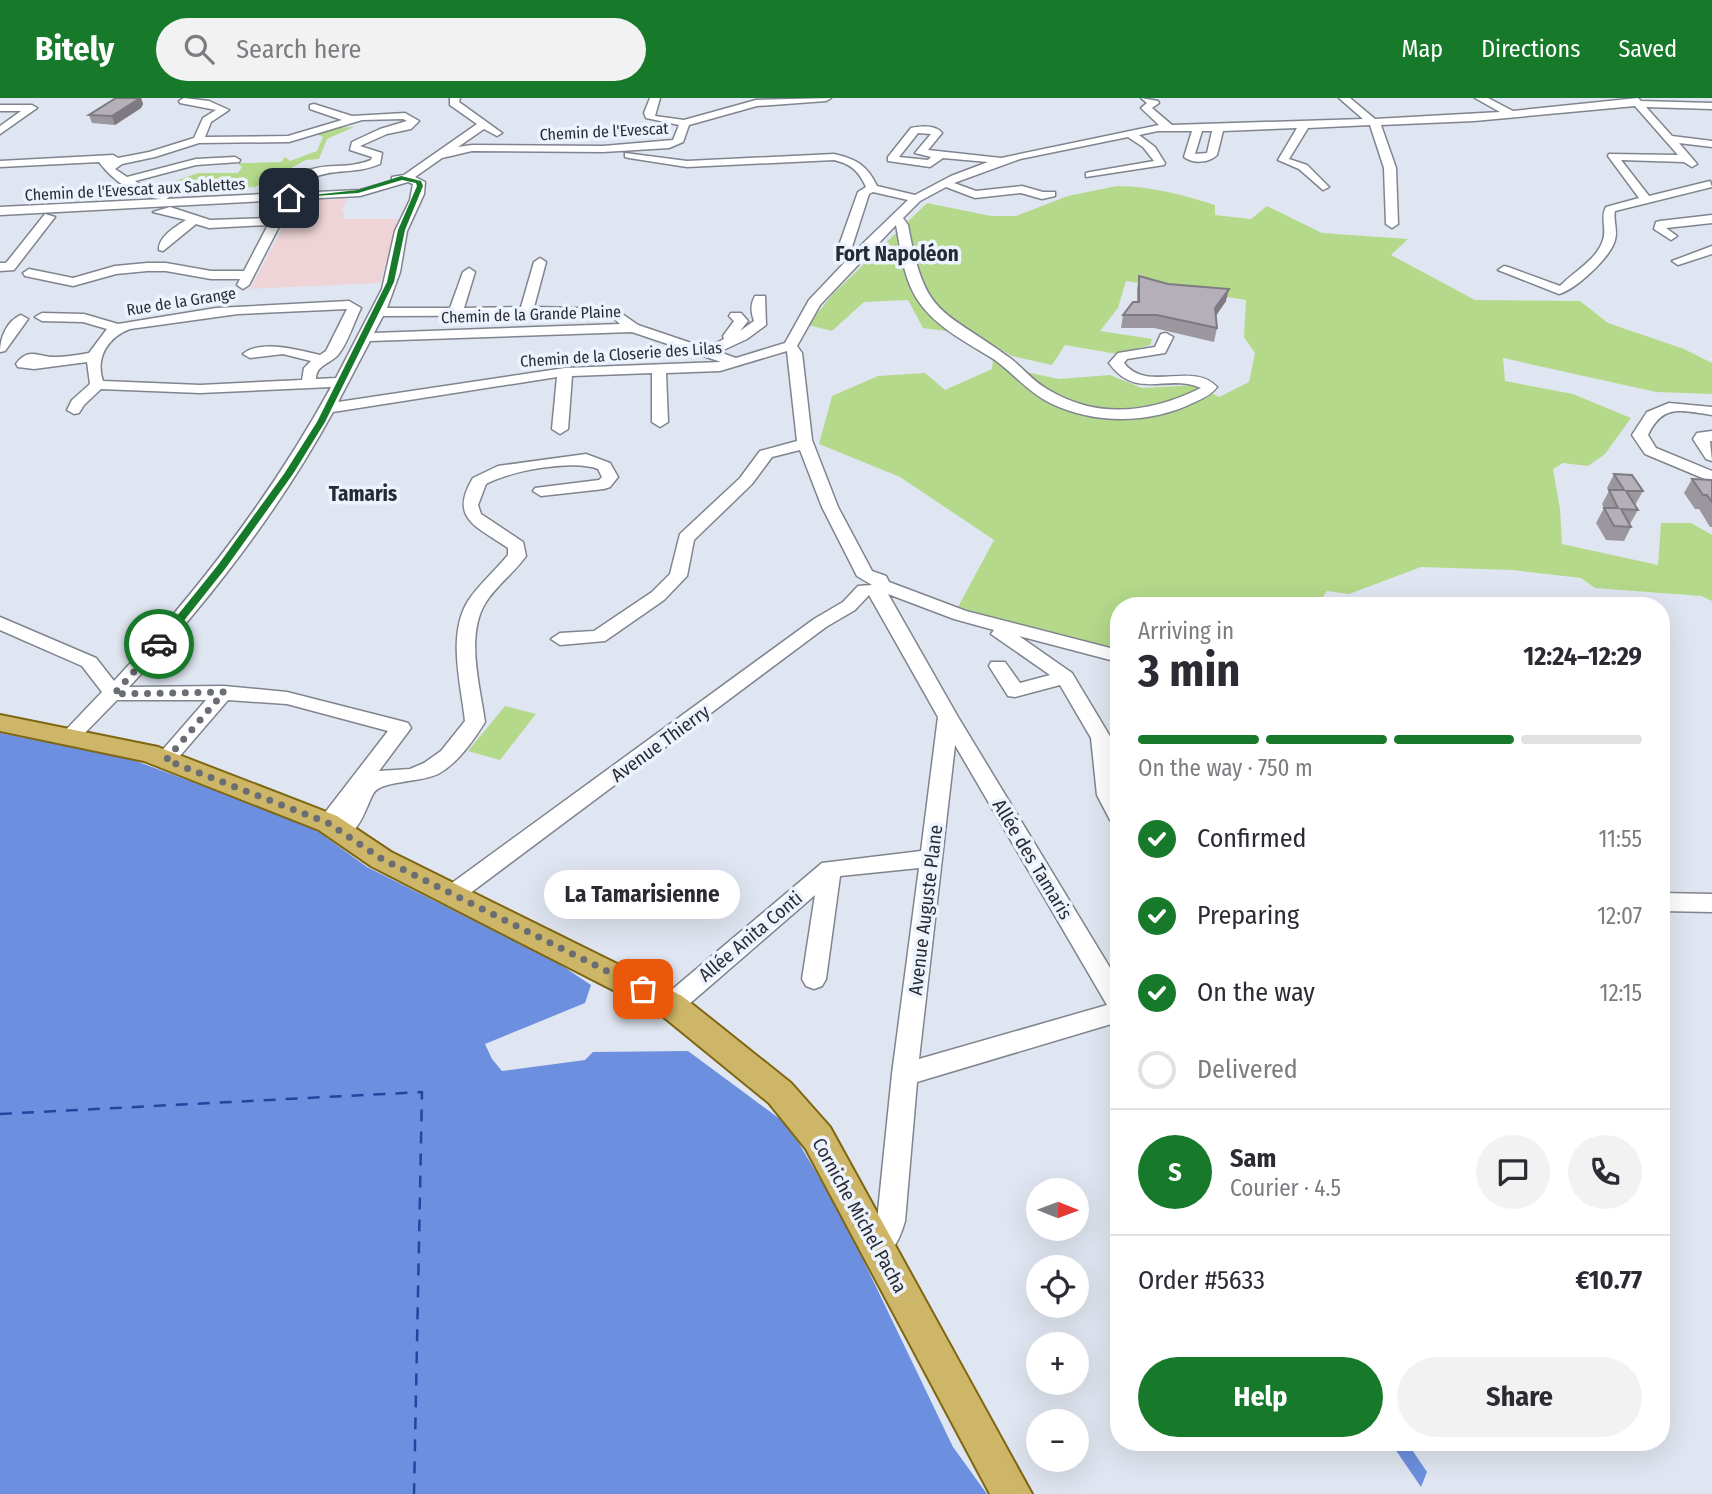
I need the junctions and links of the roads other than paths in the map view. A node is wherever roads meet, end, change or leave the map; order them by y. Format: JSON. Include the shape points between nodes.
{"nodes":[{"id":1,"x":455,"y":98,"type":"edge"},
{"id":2,"x":655,"y":98,"type":"edge"},
{"id":3,"x":826,"y":98,"type":"edge"},
{"id":4,"x":1146,"y":98,"type":"edge"},
{"id":5,"x":1344,"y":98,"type":"edge"},
{"id":6,"x":1480,"y":98,"type":"edge"},
{"id":7,"x":756,"y":100,"type":"edge"},
{"id":8,"x":184,"y":101,"type":"dead end"},
{"id":9,"x":1637,"y":103,"type":"edge"},
{"id":10,"x":314,"y":107,"type":"dead end"},
{"id":11,"x":0,"y":108,"type":"edge"},
{"id":12,"x":1712,"y":109,"type":"edge"},
{"id":13,"x":1511,"y":114,"type":"junction"},
{"id":14,"x":350,"y":119,"type":"junction"},
{"id":15,"x":482,"y":121,"type":"junction"},
{"id":16,"x":1373,"y":122,"type":"junction"},
{"id":17,"x":684,"y":123,"type":"junction"},
{"id":18,"x":1305,"y":124,"type":"junction"},
{"id":19,"x":1168,"y":128,"type":"junction"},
{"id":20,"x":1198,"y":128,"type":"junction"},
{"id":21,"x":1218,"y":128,"type":"junction"},
{"id":22,"x":0,"y":131,"type":"edge"},
{"id":23,"x":497,"y":133,"type":"junction"},
{"id":24,"x":1127,"y":133,"type":"junction"},
{"id":25,"x":468,"y":135,"type":"junction"},
{"id":26,"x":1667,"y":138,"type":"junction"},
{"id":27,"x":198,"y":140,"type":"junction"},
{"id":28,"x":1712,"y":144,"type":"edge"},
{"id":29,"x":490,"y":149,"type":"junction"},
{"id":30,"x":603,"y":149,"type":"junction"},
{"id":31,"x":939,"y":156,"type":"junction"},
{"id":32,"x":99,"y":158,"type":"junction"},
{"id":33,"x":131,"y":158,"type":"junction"},
{"id":34,"x":235,"y":160,"type":"dead end"},
{"id":35,"x":1003,"y":160,"type":"junction"},
{"id":36,"x":0,"y":162,"type":"edge"},
{"id":37,"x":1696,"y":166,"type":"junction"},
{"id":38,"x":110,"y":167,"type":"junction"},
{"id":39,"x":1090,"y":175,"type":"dead end"},
{"id":40,"x":401,"y":179,"type":"junction"},
{"id":41,"x":127,"y":180,"type":"junction"},
{"id":42,"x":945,"y":183,"type":"junction"},
{"id":43,"x":1711,"y":185,"type":"edge"},
{"id":44,"x":419,"y":186,"type":"junction"},
{"id":45,"x":1323,"y":187,"type":"dead end"},
{"id":46,"x":872,"y":188,"type":"junction"},
{"id":47,"x":1051,"y":194,"type":"dead end"},
{"id":48,"x":288,"y":195,"type":"junction"},
{"id":49,"x":1643,"y":196,"type":"dead end"},
{"id":50,"x":916,"y":199,"type":"junction"},
{"id":51,"x":0,"y":211,"type":"edge"},
{"id":52,"x":49,"y":217,"type":"junction"},
{"id":53,"x":897,"y":217,"type":"junction"},
{"id":54,"x":195,"y":219,"type":"junction"},
{"id":55,"x":1712,"y":219,"type":"edge"},
{"id":56,"x":0,"y":220,"type":"edge"},
{"id":57,"x":276,"y":221,"type":"junction"},
{"id":58,"x":1392,"y":224,"type":"dead end"},
{"id":59,"x":1671,"y":236,"type":"dead end"},
{"id":60,"x":163,"y":247,"type":"dead end"},
{"id":61,"x":1712,"y":250,"type":"edge"},
{"id":62,"x":855,"y":258,"type":"junction"},
{"id":63,"x":1678,"y":261,"type":"dead end"},
{"id":64,"x":540,"y":262,"type":"dead end"},
{"id":65,"x":0,"y":267,"type":"edge"},
{"id":66,"x":1504,"y":270,"type":"dead end"},
{"id":67,"x":469,"y":272,"type":"dead end"},
{"id":68,"x":29,"y":273,"type":"dead end"},
{"id":69,"x":248,"y":275,"type":"junction"},
{"id":70,"x":242,"y":289,"type":"dead end"},
{"id":71,"x":760,"y":299,"type":"dead end"},
{"id":72,"x":456,"y":311,"type":"junction"},
{"id":73,"x":377,"y":312,"type":"junction"},
{"id":74,"x":526,"y":312,"type":"junction"},
{"id":75,"x":736,"y":316,"type":"dead end"},
{"id":76,"x":33,"y":318,"type":"junction"},
{"id":77,"x":0,"y":320,"type":"edge"},
{"id":78,"x":118,"y":328,"type":"junction"},
{"id":79,"x":633,"y":328,"type":"junction"},
{"id":80,"x":365,"y":337,"type":"junction"},
{"id":81,"x":1166,"y":337,"type":"dead end"},
{"id":82,"x":730,"y":340,"type":"junction"},
{"id":83,"x":790,"y":346,"type":"junction"},
{"id":84,"x":0,"y":348,"type":"edge"},
{"id":85,"x":707,"y":353,"type":"junction"},
{"id":86,"x":250,"y":354,"type":"dead end"},
{"id":87,"x":93,"y":357,"type":"junction"},
{"id":88,"x":42,"y":363,"type":"dead end"},
{"id":89,"x":736,"y":363,"type":"junction"},
{"id":90,"x":315,"y":370,"type":"junction"},
{"id":91,"x":659,"y":370,"type":"junction"},
{"id":92,"x":565,"y":372,"type":"junction"},
{"id":93,"x":342,"y":382,"type":"junction"},
{"id":94,"x":97,"y":385,"type":"junction"},
{"id":95,"x":329,"y":408,"type":"junction"},
{"id":96,"x":74,"y":410,"type":"dead end"},
{"id":97,"x":1712,"y":411,"type":"edge"},
{"id":98,"x":660,"y":422,"type":"dead end"},
{"id":99,"x":560,"y":429,"type":"dead end"},
{"id":100,"x":1712,"y":436,"type":"edge"},
{"id":101,"x":805,"y":444,"type":"junction"},
{"id":102,"x":1712,"y":456,"type":"edge"},
{"id":103,"x":1712,"y":477,"type":"edge"},
{"id":104,"x":541,"y":492,"type":"dead end"},
{"id":105,"x":871,"y":585,"type":"junction"},
{"id":106,"x":960,"y":615,"type":"junction"},
{"id":107,"x":0,"y":623,"type":"edge"},
{"id":108,"x":560,"y":639,"type":"dead end"},
{"id":109,"x":1110,"y":654,"type":"edge"},
{"id":110,"x":998,"y":666,"type":"dead end"},
{"id":111,"x":1065,"y":677,"type":"junction"},
{"id":112,"x":224,"y":692,"type":"junction"},
{"id":113,"x":114,"y":694,"type":"junction"},
{"id":114,"x":948,"y":717,"type":"junction"},
{"id":115,"x":0,"y":723,"type":"edge"},
{"id":116,"x":70,"y":736,"type":"junction"},
{"id":117,"x":166,"y":760,"type":"junction"},
{"id":118,"x":1110,"y":800,"type":"edge"},
{"id":119,"x":334,"y":826,"type":"junction"},
{"id":120,"x":931,"y":858,"type":"junction"},
{"id":121,"x":830,"y":869,"type":"junction"},
{"id":122,"x":453,"y":894,"type":"junction"},
{"id":123,"x":1670,"y":902,"type":"edge"},
{"id":124,"x":1712,"y":902,"type":"edge"},
{"id":125,"x":814,"y":979,"type":"dead end"},
{"id":126,"x":1110,"y":989,"type":"edge"},
{"id":127,"x":671,"y":1005,"type":"junction"},
{"id":128,"x":1110,"y":1014,"type":"edge"},
{"id":129,"x":905,"y":1074,"type":"junction"},
{"id":130,"x":877,"y":1246,"type":"junction"},
{"id":131,"x":1012,"y":1494,"type":"edge"}],
"edges":[{"from":1,"to":15,"type":"street","via":[[454,103]]},
{"from":2,"to":17,"type":"street","via":[[651,118]]},
{"from":3,"to":7,"type":"street","name":"Chemin de l'Evescat"},
{"from":4,"to":19,"type":"street","via":[[1154,103],[1146,108]]},
{"from":5,"to":16,"type":"street"},
{"from":6,"to":13,"type":"street"},
{"from":7,"to":17,"type":"street","name":"Chemin de l'Evescat"},
{"from":8,"to":27,"type":"street","via":[[224,110],[207,120]]},
{"from":9,"to":12,"type":"street"},
{"from":9,"to":13,"type":"street"},
{"from":9,"to":26,"type":"street"},
{"from":10,"to":14,"type":"street"},
{"from":11,"to":22,"type":"street","via":[[32,108]]},
{"from":13,"to":16,"type":"street"},
{"from":14,"to":27,"type":"street","via":[[289,139]]},
{"from":14,"to":48,"type":"street","via":[[395,115],[414,121],[356,144],[354,148],[378,156],[376,163],[330,168],[294,184]]},
{"from":15,"to":23,"type":"street"},
{"from":15,"to":25,"type":"street"},
{"from":15,"to":40,"type":"street"},
{"from":16,"to":18,"type":"street"},
{"from":16,"to":58,"type":"street","via":[[1390,168]]},
{"from":17,"to":30,"type":"street","name":"Chemin de l'Evescat","via":[[678,143]]},
{"from":18,"to":21,"type":"street"},
{"from":18,"to":45,"type":"street","via":[[1283,160],[1303,167]]},
{"from":19,"to":20,"type":"street"},
{"from":19,"to":24,"type":"street"},
{"from":20,"to":21,"type":"street"},
{"from":20,"to":21,"type":"street","via":[[1189,157],[1212,155]]},
{"from":23,"to":25,"type":"street"},
{"from":23,"to":29,"type":"street"},
{"from":24,"to":35,"type":"street"},
{"from":24,"to":39,"type":"street","via":[[1140,138],[1160,163]]},
{"from":25,"to":40,"type":"street"},
{"from":26,"to":28,"type":"street"},
{"from":26,"to":37,"type":"street"},
{"from":27,"to":33,"type":"street"},
{"from":29,"to":30,"type":"street","name":"Chemin de l'Evescat"},
{"from":29,"to":44,"type":"street","name":"Chemin de l'Evescat","via":[[454,151],[421,174]]},
{"from":30,"to":46,"type":"street","via":[[687,164],[834,157],[866,172]]},
{"from":31,"to":31,"type":"street","via":[[920,153],[937,133],[919,129],[892,159],[930,164]]},
{"from":31,"to":35,"type":"street","via":[[966,153]]},
{"from":32,"to":33,"type":"street"},
{"from":32,"to":36,"type":"street"},
{"from":32,"to":38,"type":"street"},
{"from":33,"to":38,"type":"street"},
{"from":34,"to":41,"type":"street","via":[[196,162]]},
{"from":35,"to":42,"type":"street"},
{"from":37,"to":43,"type":"street"},
{"from":37,"to":49,"type":"street","via":[[1613,156]]},
{"from":38,"to":41,"type":"street"},
{"from":40,"to":44,"type":"street"},
{"from":40,"to":48,"type":"street","name":"Chemin de l'Evescat aux Sablettes","via":[[360,193]]},
{"from":41,"to":48,"type":"street","via":[[156,197]]},
{"from":42,"to":47,"type":"street","via":[[975,195],[1022,189],[1042,196]]},
{"from":42,"to":50,"type":"street"},
{"from":43,"to":66,"type":"street","via":[[1610,209],[1608,243],[1564,289]]},
{"from":44,"to":73,"type":"street"},
{"from":46,"to":50,"type":"street"},
{"from":46,"to":62,"type":"street","via":[[864,192],[843,251]]},
{"from":48,"to":51,"type":"street","name":"Chemin de l'Evescat aux Sablettes"},
{"from":48,"to":57,"type":"street"},
{"from":50,"to":53,"type":"street"},
{"from":52,"to":54,"type":"street","via":[[170,211]]},
{"from":52,"to":56,"type":"street"},
{"from":52,"to":65,"type":"street","via":[[10,267]]},
{"from":53,"to":62,"type":"street"},
{"from":53,"to":81,"type":"street","via":[[917,288],[930,308],[1009,363],[1041,392],[1074,407],[1124,414],[1168,408],[1207,390],[1210,387],[1200,382],[1135,379],[1118,368],[1116,363],[1123,356],[1160,350]]},
{"from":54,"to":57,"type":"street","via":[[209,224]]},
{"from":54,"to":60,"type":"street"},
{"from":55,"to":59,"type":"street","via":[[1660,225]]},
{"from":57,"to":69,"type":"street"},
{"from":61,"to":63,"type":"street"},
{"from":62,"to":83,"type":"street","via":[[814,303]]},
{"from":64,"to":74,"type":"street"},
{"from":67,"to":72,"type":"street"},
{"from":68,"to":69,"type":"street","via":[[81,280],[115,270],[166,267],[211,275]]},
{"from":69,"to":70,"type":"street"},
{"from":71,"to":82,"type":"street","via":[[757,311],[761,322],[743,338]]},
{"from":72,"to":73,"type":"street"},
{"from":72,"to":74,"type":"street"},
{"from":73,"to":80,"type":"street"},
{"from":74,"to":79,"type":"street","via":[[615,313]]},
{"from":75,"to":82,"type":"street","via":[[741,321]]},
{"from":76,"to":77,"type":"street"},
{"from":76,"to":78,"type":"street","via":[[84,318]]},
{"from":76,"to":84,"type":"street"},
{"from":78,"to":87,"type":"street","name":"Rue de la Grange","via":[[107,335]]},
{"from":78,"to":90,"type":"street","name":"Rue de la Grange","via":[[232,309],[354,307],[332,353]]},
{"from":79,"to":80,"type":"street","name":"Chemin de la Grande Plaine"},
{"from":79,"to":85,"type":"street","name":"Chemin de la Grande Plaine"},
{"from":80,"to":93,"type":"street"},
{"from":82,"to":85,"type":"street"},
{"from":83,"to":89,"type":"street","name":"Chemin de la Closerie des Lilas"},
{"from":83,"to":101,"type":"street","via":[[795,353]]},
{"from":85,"to":89,"type":"street","name":"Chemin de la Grande Plaine"},
{"from":86,"to":90,"type":"street","via":[[283,350]]},
{"from":87,"to":88,"type":"street"},
{"from":87,"to":94,"type":"street"},
{"from":89,"to":91,"type":"street","name":"Chemin de la Closerie des Lilas"},
{"from":90,"to":93,"type":"street"},
{"from":90,"to":94,"type":"street","via":[[295,384],[200,388]]},
{"from":91,"to":92,"type":"street","name":"Chemin de la Closerie des Lilas"},
{"from":91,"to":98,"type":"street"},
{"from":92,"to":95,"type":"street","name":"Chemin de la Closerie des Lilas"},
{"from":92,"to":99,"type":"street"},
{"from":93,"to":95,"type":"street"},
{"from":94,"to":96,"type":"street"},
{"from":95,"to":113,"type":"street","via":[[222,567]]},
{"from":97,"to":103,"type":"street","via":[[1662,408],[1645,420],[1640,435],[1645,448]]},
{"from":100,"to":102,"type":"street","via":[[1701,439]]},
{"from":101,"to":105,"type":"street","via":[[830,507]]},
{"from":101,"to":108,"type":"street","via":[[766,454],[746,481],[686,538],[678,576],[658,596],[598,637]]},
{"from":104,"to":119,"type":"street","via":[[604,484],[610,477],[604,466],[586,459],[498,471],[479,481],[470,505],[473,516],[517,546],[517,556],[473,607],[467,636],[475,722],[448,759],[408,776],[378,779],[367,787],[355,814]]},
{"from":105,"to":106,"type":"street"},
{"from":105,"to":114,"type":"street"},
{"from":105,"to":122,"type":"street","name":"Avenue Thierry","via":[[849,606]]},
{"from":106,"to":109,"type":"street"},
{"from":106,"to":111,"type":"street","via":[[1022,645]]},
{"from":107,"to":113,"type":"street","via":[[89,662]]},
{"from":110,"to":111,"type":"street","via":[[1015,691]]},
{"from":111,"to":118,"type":"street","via":[[1101,738]]},
{"from":112,"to":113,"type":"street"},
{"from":112,"to":117,"type":"street"},
{"from":112,"to":119,"type":"street","via":[[287,698],[401,728]]},
{"from":113,"to":116,"type":"street"},
{"from":114,"to":120,"type":"street","name":"Avenue Auguste Plane"},
{"from":114,"to":126,"type":"street","name":"Allée des Tamaris"},
{"from":115,"to":116,"type":"main road","name":"Corniche Michel Pacha"},
{"from":116,"to":117,"type":"main road","name":"Corniche Michel Pacha"},
{"from":117,"to":119,"type":"main road","name":"Corniche Michel Pacha"},
{"from":119,"to":122,"type":"main road","name":"Corniche Michel Pacha","via":[[382,859]]},
{"from":120,"to":121,"type":"street"},
{"from":120,"to":129,"type":"street","name":"Avenue Auguste Plane"},
{"from":121,"to":125,"type":"street"},
{"from":121,"to":127,"type":"street","name":"Allée Anita Conti"},
{"from":122,"to":127,"type":"main road","name":"Corniche Michel Pacha"},
{"from":123,"to":124,"type":"street"},
{"from":127,"to":130,"type":"main road","name":"Corniche Michel Pacha","via":[[780,1093],[800,1115],[818,1138]]},
{"from":128,"to":129,"type":"street"},
{"from":129,"to":130,"type":"street","name":"Avenue Auguste Plane","via":[[891,1221]]},
{"from":130,"to":131,"type":"main road","name":"Corniche Michel Pacha"}]}
